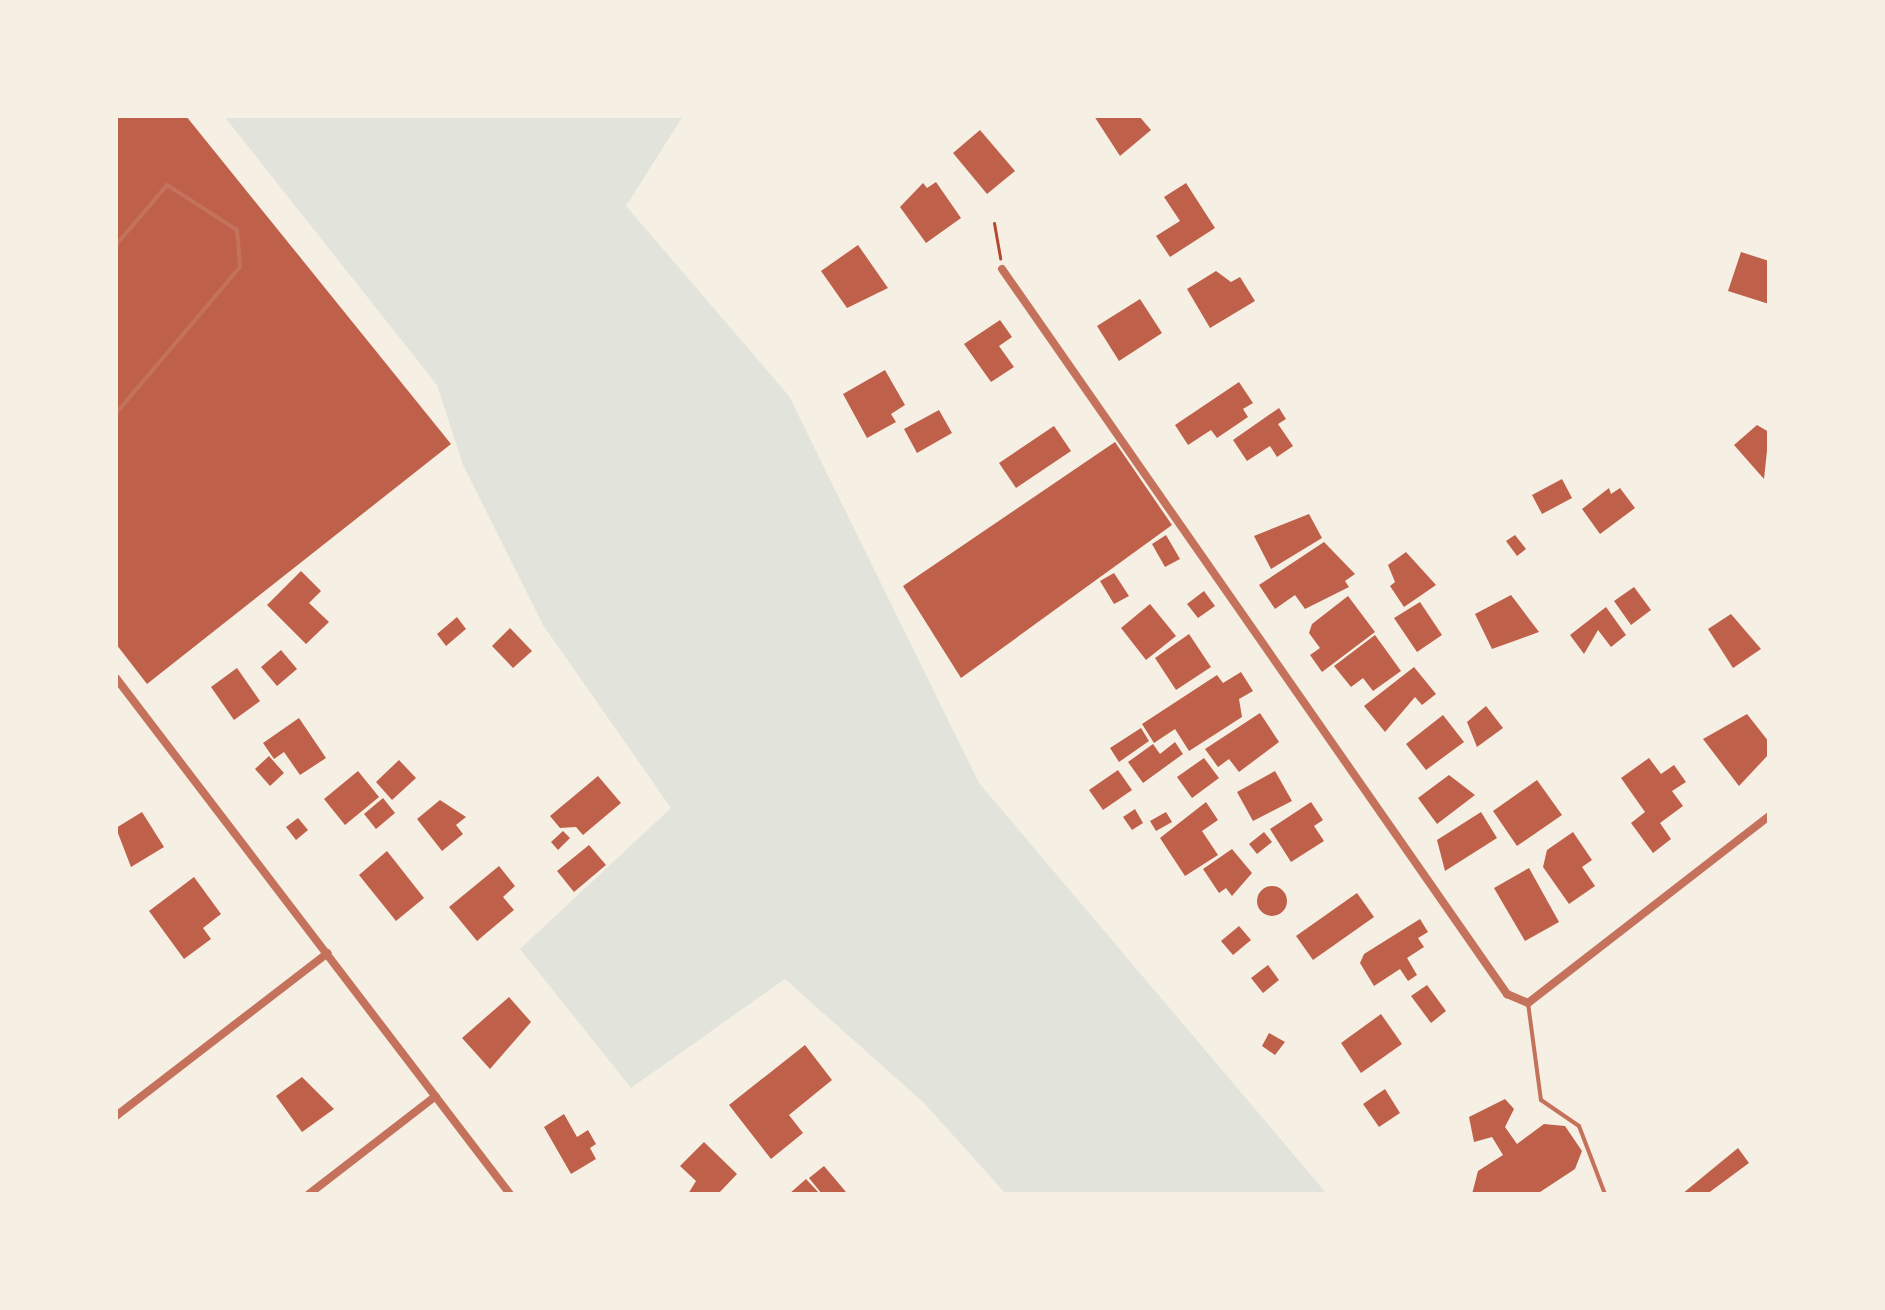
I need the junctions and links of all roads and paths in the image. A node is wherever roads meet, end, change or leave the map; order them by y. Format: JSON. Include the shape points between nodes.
{"nodes":[{"id":1,"x":994,"y":223,"type":"dead end"},
{"id":2,"x":116,"y":245,"type":"edge"},
{"id":3,"x":1002,"y":269,"type":"joint"},
{"id":4,"x":116,"y":413,"type":"edge"},
{"id":5,"x":116,"y":678,"type":"edge"},
{"id":6,"x":1769,"y":816,"type":"edge"},
{"id":7,"x":328,"y":953,"type":"junction"},
{"id":8,"x":1528,"y":1003,"type":"junction"},
{"id":9,"x":436,"y":1096,"type":"junction"},
{"id":10,"x":116,"y":1116,"type":"edge"},
{"id":11,"x":309,"y":1194,"type":"edge"},
{"id":12,"x":510,"y":1194,"type":"edge"},
{"id":13,"x":1605,"y":1194,"type":"edge"}],
"edges":[{"from":1,"to":3,"type":"path"},
{"from":2,"to":4,"type":"lane","via":[[167,185],[237,230],[240,267]]},
{"from":3,"to":8,"type":"street","via":[[1507,994]]},
{"from":5,"to":7,"type":"street"},
{"from":6,"to":8,"type":"street"},
{"from":7,"to":9,"type":"street"},
{"from":7,"to":10,"type":"street"},
{"from":8,"to":13,"type":"lane","via":[[1541,1100],[1579,1126]]},
{"from":9,"to":11,"type":"street"},
{"from":9,"to":12,"type":"street"}]}
